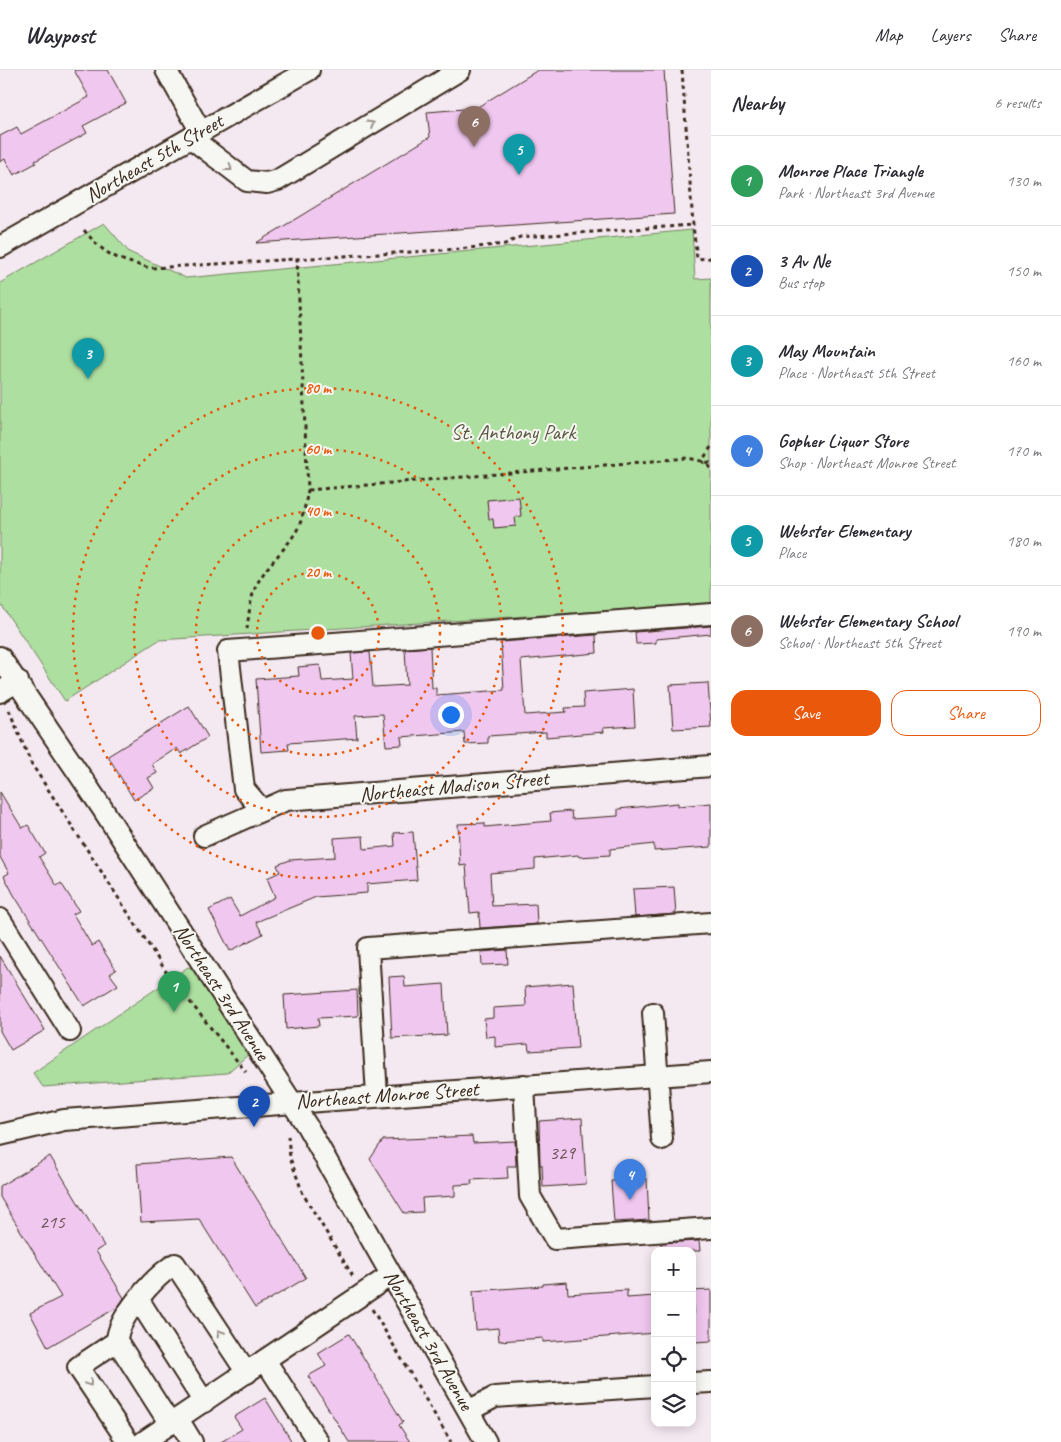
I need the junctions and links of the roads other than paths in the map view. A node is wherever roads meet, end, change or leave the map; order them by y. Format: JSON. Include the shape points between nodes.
{"nodes":[{"id":1,"x":166,"y":70,"type":"edge"},
{"id":2,"x":309,"y":70,"type":"edge"},
{"id":3,"x":460,"y":70,"type":"edge"},
{"id":4,"x":196,"y":135,"type":"junction"},
{"id":5,"x":0,"y":247,"type":"edge"},
{"id":6,"x":711,"y":614,"type":"edge"},
{"id":7,"x":0,"y":657,"type":"edge"},
{"id":8,"x":18,"y":681,"type":"junction"},
{"id":9,"x":4,"y":698,"type":"edge"},
{"id":10,"x":711,"y":766,"type":"edge"},
{"id":11,"x":262,"y":810,"type":"junction"},
{"id":12,"x":204,"y":836,"type":"dead end"},
{"id":13,"x":0,"y":919,"type":"edge"},
{"id":14,"x":711,"y":923,"type":"edge"},
{"id":15,"x":653,"y":1013,"type":"dead end"},
{"id":16,"x":70,"y":1031,"type":"dead end"},
{"id":17,"x":711,"y":1072,"type":"edge"},
{"id":18,"x":658,"y":1076,"type":"junction"},
{"id":19,"x":524,"y":1085,"type":"junction"},
{"id":20,"x":376,"y":1096,"type":"junction"},
{"id":21,"x":292,"y":1102,"type":"junction"},
{"id":22,"x":0,"y":1134,"type":"edge"},
{"id":23,"x":662,"y":1139,"type":"dead end"},
{"id":24,"x":711,"y":1228,"type":"edge"},
{"id":25,"x":392,"y":1275,"type":"junction"},
{"id":26,"x":138,"y":1299,"type":"junction"},
{"id":27,"x":117,"y":1341,"type":"junction"},
{"id":28,"x":265,"y":1360,"type":"junction"},
{"id":29,"x":247,"y":1374,"type":"junction"},
{"id":30,"x":711,"y":1382,"type":"edge"},
{"id":31,"x":696,"y":1383,"type":"edge"},
{"id":32,"x":651,"y":1386,"type":"edge"},
{"id":33,"x":204,"y":1402,"type":"junction"},
{"id":34,"x":470,"y":1410,"type":"junction"},
{"id":35,"x":174,"y":1422,"type":"junction"},
{"id":36,"x":128,"y":1442,"type":"edge"},
{"id":37,"x":143,"y":1442,"type":"edge"},
{"id":38,"x":192,"y":1442,"type":"edge"},
{"id":39,"x":318,"y":1442,"type":"edge"},
{"id":40,"x":486,"y":1442,"type":"edge"}],
"edges":[{"from":1,"to":4,"type":"street"},
{"from":2,"to":4,"type":"street","name":"Northeast 5th Street"},
{"from":4,"to":3,"type":"street","one_way":true,"via":[[247,181],[267,183],[278,180]]},
{"from":4,"to":5,"type":"street","name":"Northeast 5th Street"},
{"from":6,"to":11,"type":"street","via":[[228,651],[244,789]]},
{"from":7,"to":8,"type":"street","name":"Northeast 3rd Avenue"},
{"from":8,"to":9,"type":"street"},
{"from":8,"to":21,"type":"street","name":"Northeast 3rd Avenue"},
{"from":10,"to":11,"type":"street","name":"Northeast Madison Street","via":[[286,800]]},
{"from":11,"to":12,"type":"street","name":"Northeast Madison Street"},
{"from":13,"to":16,"type":"street"},
{"from":14,"to":20,"type":"street","via":[[368,948]]},
{"from":15,"to":18,"type":"street"},
{"from":17,"to":18,"type":"street","name":"Northeast Monroe Street"},
{"from":18,"to":19,"type":"street","name":"Northeast Monroe Street"},
{"from":18,"to":23,"type":"street"},
{"from":19,"to":20,"type":"street","name":"Northeast Monroe Street"},
{"from":19,"to":24,"type":"street","via":[[530,1196],[555,1240]]},
{"from":20,"to":21,"type":"street","name":"Northeast Monroe Street"},
{"from":21,"to":22,"type":"street","name":"Northeast Monroe Street","via":[[64,1120]]},
{"from":21,"to":25,"type":"street","name":"Northeast 3rd Avenue"},
{"from":25,"to":28,"type":"street"},
{"from":25,"to":34,"type":"street","name":"Northeast 3rd Avenue"},
{"from":26,"to":27,"type":"street","via":[[117,1333]]},
{"from":29,"to":26,"type":"street","one_way":true,"via":[[175,1264],[166,1269]]},
{"from":26,"to":33,"type":"street"},
{"from":27,"to":35,"type":"street"},
{"from":27,"to":36,"type":"street","one_way":true,"via":[[78,1367]]},
{"from":28,"to":29,"type":"street"},
{"from":28,"to":39,"type":"street"},
{"from":29,"to":33,"type":"street"},
{"from":30,"to":31,"type":"street"},
{"from":32,"to":34,"type":"street","via":[[495,1397]]},
{"from":33,"to":35,"type":"street"},
{"from":34,"to":40,"type":"street","name":"Northeast 3rd Avenue"},
{"from":35,"to":37,"type":"street"},
{"from":35,"to":38,"type":"street"}]}
